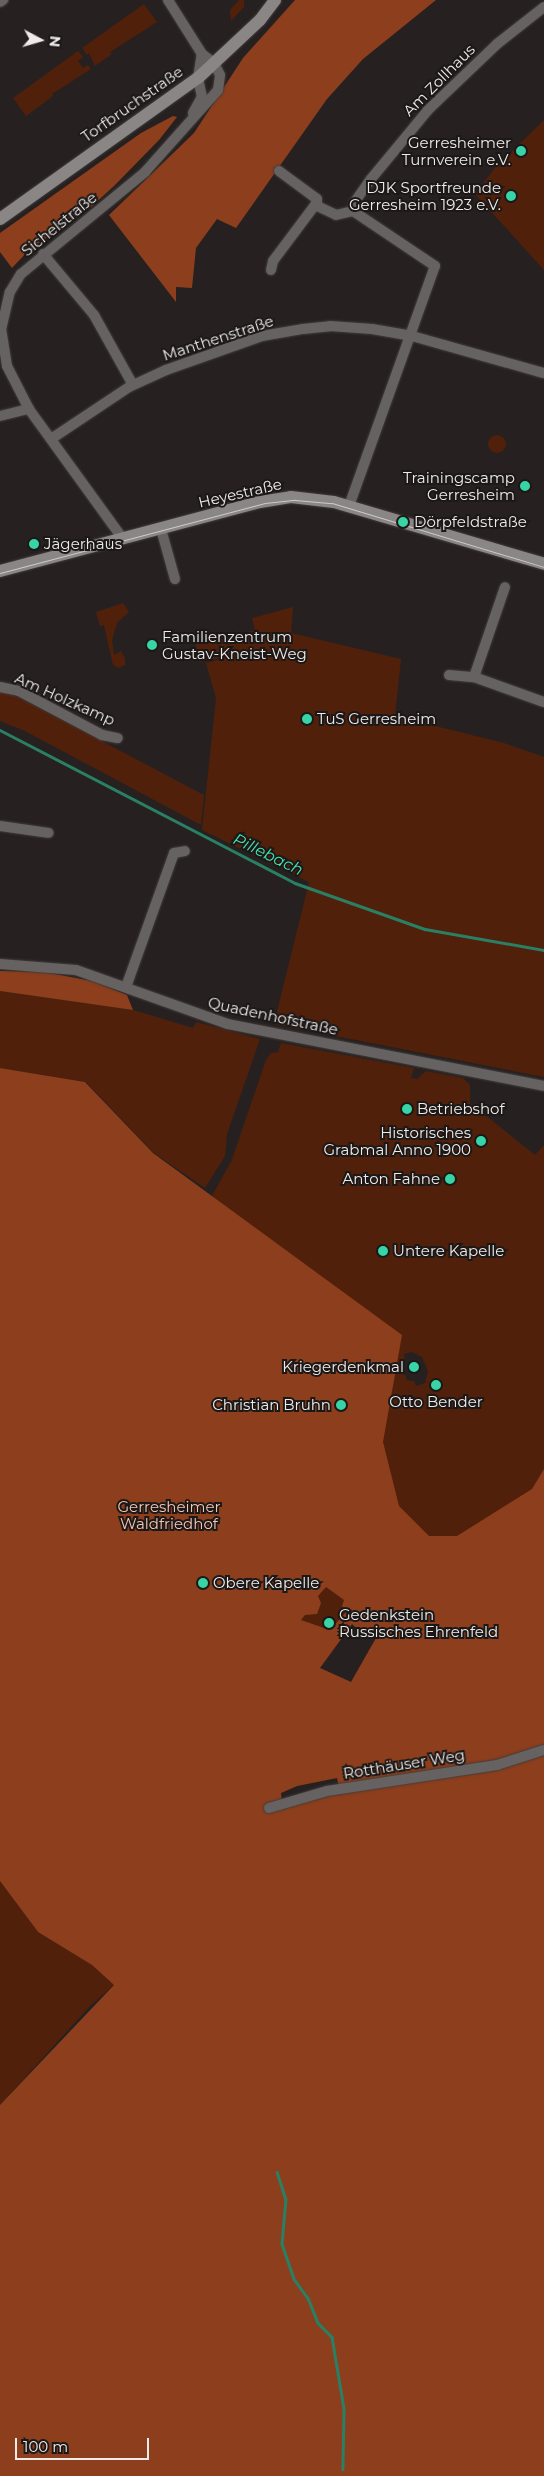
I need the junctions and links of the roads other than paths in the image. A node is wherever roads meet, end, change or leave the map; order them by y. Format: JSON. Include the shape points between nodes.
{"nodes":[{"id":1,"x":3,"y":0,"type":"edge"},
{"id":2,"x":168,"y":0,"type":"edge"},
{"id":3,"x":0,"y":2,"type":"edge"},
{"id":4,"x":276,"y":2,"type":"edge"},
{"id":5,"x":544,"y":7,"type":"edge"},
{"id":6,"x":202,"y":54,"type":"junction"},
{"id":7,"x":214,"y":63,"type":"junction"},
{"id":8,"x":198,"y":78,"type":"junction"},
{"id":9,"x":184,"y":130,"type":"junction"},
{"id":10,"x":279,"y":171,"type":"dead end"},
{"id":11,"x":317,"y":204,"type":"junction"},
{"id":12,"x":353,"y":211,"type":"junction"},
{"id":13,"x":0,"y":219,"type":"edge"},
{"id":14,"x":43,"y":254,"type":"junction"},
{"id":15,"x":272,"y":270,"type":"dead end"},
{"id":16,"x":412,"y":336,"type":"junction"},
{"id":17,"x":544,"y":373,"type":"edge"},
{"id":18,"x":133,"y":385,"type":"junction"},
{"id":19,"x":29,"y":409,"type":"junction"},
{"id":20,"x":0,"y":416,"type":"edge"},
{"id":21,"x":51,"y":439,"type":"junction"},
{"id":22,"x":349,"y":506,"type":"junction"},
{"id":23,"x":161,"y":529,"type":"junction"},
{"id":24,"x":123,"y":539,"type":"junction"},
{"id":25,"x":544,"y":564,"type":"edge"},
{"id":26,"x":0,"y":570,"type":"edge"},
{"id":27,"x":175,"y":579,"type":"dead end"},
{"id":28,"x":505,"y":587,"type":"dead end"},
{"id":29,"x":449,"y":675,"type":"dead end"},
{"id":30,"x":474,"y":677,"type":"junction"},
{"id":31,"x":0,"y":686,"type":"edge"},
{"id":32,"x":544,"y":702,"type":"edge"},
{"id":33,"x":118,"y":738,"type":"dead end"},
{"id":34,"x":0,"y":826,"type":"edge"},
{"id":35,"x":49,"y":833,"type":"dead end"},
{"id":36,"x":185,"y":850,"type":"dead end"},
{"id":37,"x":0,"y":964,"type":"edge"},
{"id":38,"x":126,"y":987,"type":"junction"},
{"id":39,"x":544,"y":1086,"type":"edge"},
{"id":40,"x":544,"y":1750,"type":"edge"},
{"id":41,"x":269,"y":1808,"type":"dead end"}],
"edges":[{"from":1,"to":3,"type":"street"},
{"from":2,"to":6,"type":"street"},
{"from":4,"to":7,"type":"street","name":"Torfbruchstraße"},
{"from":5,"to":12,"type":"street","name":"Am Zollhaus","via":[[497,44],[428,110],[371,180],[353,205]]},
{"from":6,"to":7,"type":"street"},
{"from":6,"to":8,"type":"street","name":"Sichelstraße"},
{"from":7,"to":8,"type":"street","name":"Torfbruchstraße"},
{"from":7,"to":9,"type":"street","name":"Sichelstraße","via":[[220,75],[218,90]]},
{"from":8,"to":9,"type":"street","name":"Sichelstraße","via":[[203,87],[202,97]]},
{"from":8,"to":13,"type":"street","name":"Torfbruchstraße"},
{"from":9,"to":14,"type":"street","name":"Sichelstraße","via":[[160,158],[117,197]]},
{"from":10,"to":11,"type":"street","via":[[317,199]]},
{"from":11,"to":12,"type":"street","via":[[336,215]]},
{"from":11,"to":15,"type":"street","via":[[273,261]]},
{"from":12,"to":16,"type":"street","via":[[435,266]]},
{"from":14,"to":18,"type":"street","via":[[94,315]]},
{"from":14,"to":19,"type":"street","name":"Sichelstraße","via":[[21,274],[10,292],[1,330],[7,366]]},
{"from":16,"to":17,"type":"street","name":"Manthenstraße"},
{"from":16,"to":18,"type":"street","name":"Manthenstraße","via":[[372,328],[330,326],[270,335],[187,361]]},
{"from":16,"to":22,"type":"street"},
{"from":18,"to":21,"type":"street","name":"Manthenstraße"},
{"from":19,"to":20,"type":"street"},
{"from":19,"to":21,"type":"street","name":"Sichelstraße"},
{"from":21,"to":24,"type":"street","name":"Sichelstraße"},
{"from":22,"to":23,"type":"street","name":"Heyestraße","via":[[313,498],[284,498]]},
{"from":22,"to":25,"type":"street","name":"Heyestraße"},
{"from":23,"to":24,"type":"street","name":"Heyestraße"},
{"from":23,"to":27,"type":"street"},
{"from":24,"to":26,"type":"street","name":"Heyestraße"},
{"from":28,"to":30,"type":"street"},
{"from":29,"to":30,"type":"street"},
{"from":30,"to":32,"type":"street"},
{"from":31,"to":33,"type":"street","name":"Am Holzkamp","via":[[19,691],[102,735]]},
{"from":34,"to":35,"type":"street"},
{"from":36,"to":38,"type":"street","via":[[174,853]]},
{"from":37,"to":38,"type":"street","name":"Quadenhofstraße","via":[[58,966],[91,973]]},
{"from":38,"to":39,"type":"street","name":"Quadenhofstraße","via":[[198,1016],[247,1028]]},
{"from":40,"to":41,"type":"street","name":"Rotthäuser Weg","via":[[497,1765],[327,1791]]}]}
